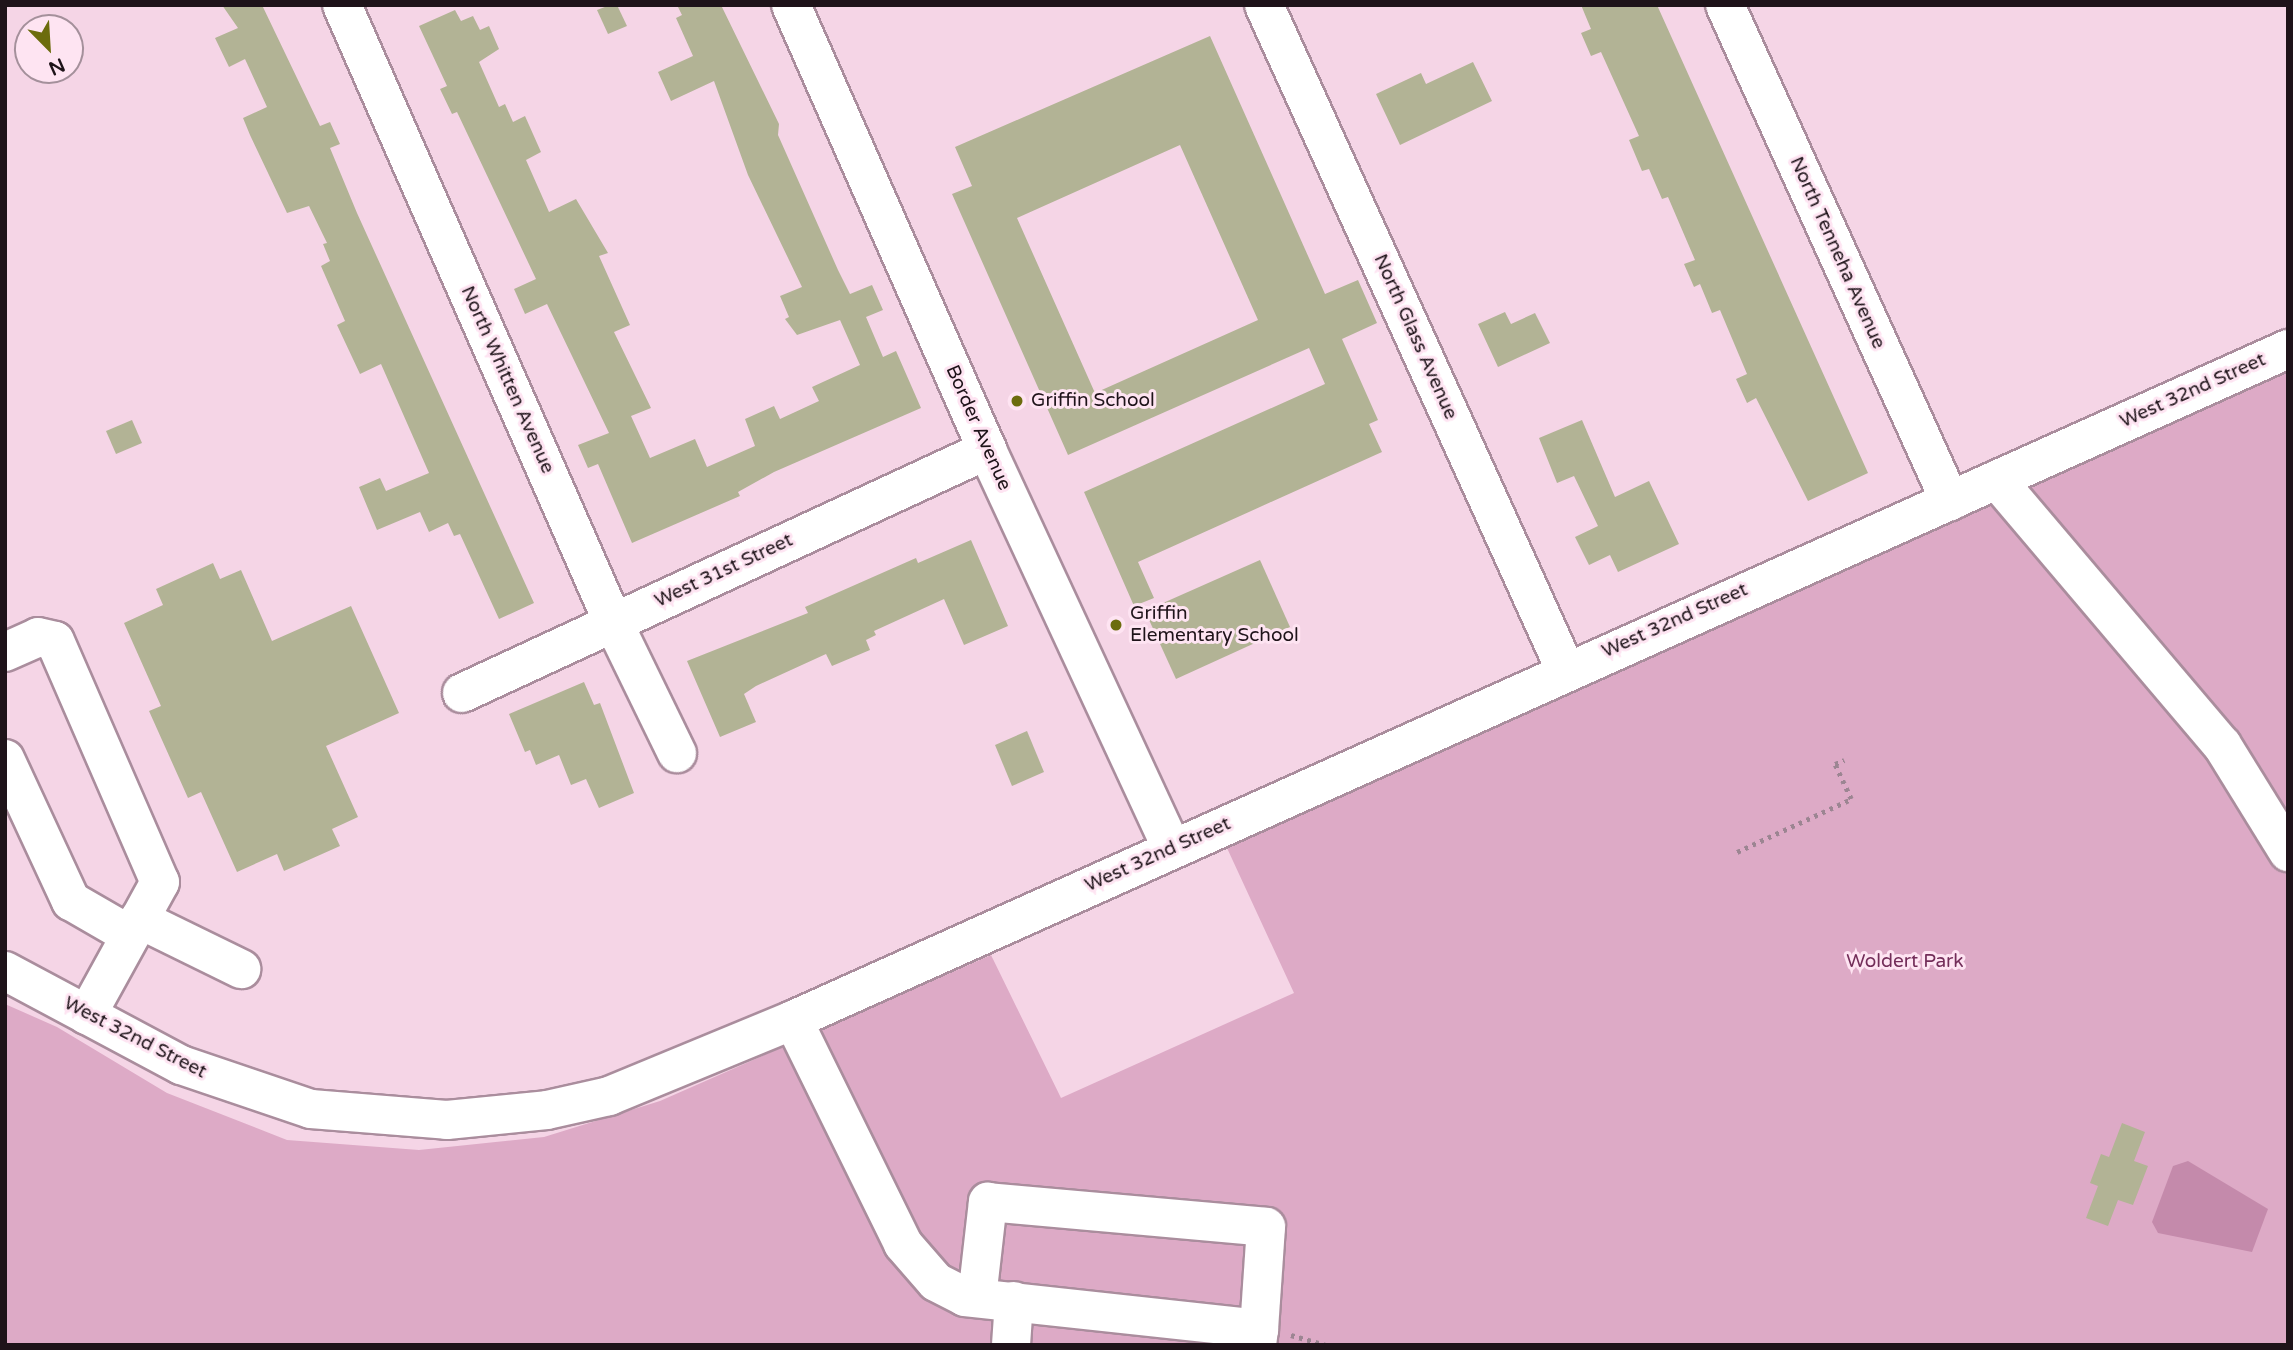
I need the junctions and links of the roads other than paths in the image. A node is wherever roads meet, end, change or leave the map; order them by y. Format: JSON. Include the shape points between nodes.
{"nodes":[{"id":1,"x":342,"y":5,"type":"edge"},
{"id":2,"x":791,"y":5,"type":"edge"},
{"id":3,"x":1264,"y":5,"type":"edge"},
{"id":4,"x":1725,"y":5,"type":"edge"},
{"id":5,"x":2288,"y":349,"type":"edge"},
{"id":6,"x":987,"y":450,"type":"junction"},
{"id":7,"x":1997,"y":480,"type":"junction"},
{"id":8,"x":1950,"y":501,"type":"junction"},
{"id":9,"x":613,"y":622,"type":"junction"},
{"id":10,"x":5,"y":652,"type":"edge"},
{"id":11,"x":1565,"y":669,"type":"junction"},
{"id":12,"x":462,"y":693,"type":"dead end"},
{"id":13,"x":677,"y":753,"type":"dead end"},
{"id":14,"x":5,"y":759,"type":"edge"},
{"id":15,"x":1172,"y":848,"type":"junction"},
{"id":16,"x":2288,"y":852,"type":"edge"},
{"id":17,"x":135,"y":927,"type":"junction"},
{"id":18,"x":240,"y":969,"type":"dead end"},
{"id":19,"x":5,"y":971,"type":"edge"},
{"id":20,"x":86,"y":1015,"type":"junction"},
{"id":21,"x":793,"y":1020,"type":"junction"},
{"id":22,"x":996,"y":1299,"type":"junction"},
{"id":23,"x":1258,"y":1337,"type":"edge"},
{"id":24,"x":1011,"y":1345,"type":"edge"}],
"edges":[{"from":1,"to":9,"type":"street","name":"North Whitten Avenue"},
{"from":2,"to":6,"type":"street","name":"Border Avenue"},
{"from":3,"to":11,"type":"street","name":"North Glass Avenue"},
{"from":4,"to":8,"type":"street","name":"North Tenneha Avenue"},
{"from":5,"to":7,"type":"street","name":"West 32nd Street"},
{"from":6,"to":9,"type":"street","name":"West 31st Street"},
{"from":6,"to":15,"type":"street","name":"Border Avenue"},
{"from":7,"to":8,"type":"street","name":"West 32nd Street"},
{"from":7,"to":16,"type":"street","via":[[2222,745]]},
{"from":8,"to":11,"type":"street","name":"West 32nd Street"},
{"from":9,"to":12,"type":"street","name":"West 31st Street"},
{"from":9,"to":13,"type":"street","name":"North Whitten Avenue"},
{"from":10,"to":17,"type":"street","via":[[38,637],[55,641],[160,882]]},
{"from":11,"to":15,"type":"street","name":"West 32nd Street"},
{"from":14,"to":17,"type":"street","via":[[71,901]]},
{"from":15,"to":21,"type":"street","name":"West 32nd Street"},
{"from":17,"to":18,"type":"street"},
{"from":17,"to":20,"type":"street"},
{"from":19,"to":20,"type":"street","name":"West 32nd Street"},
{"from":20,"to":21,"type":"street","name":"West 32nd Street","via":[[181,1065],[250,1091],[311,1110],[413,1120],[512,1115],[589,1101],[635,1088]]},
{"from":21,"to":22,"type":"street","via":[[903,1244],[936,1282]]},
{"from":22,"to":23,"type":"street"},
{"from":22,"to":23,"type":"street","via":[[988,1202],[1266,1227]]},
{"from":22,"to":24,"type":"street"}]}
